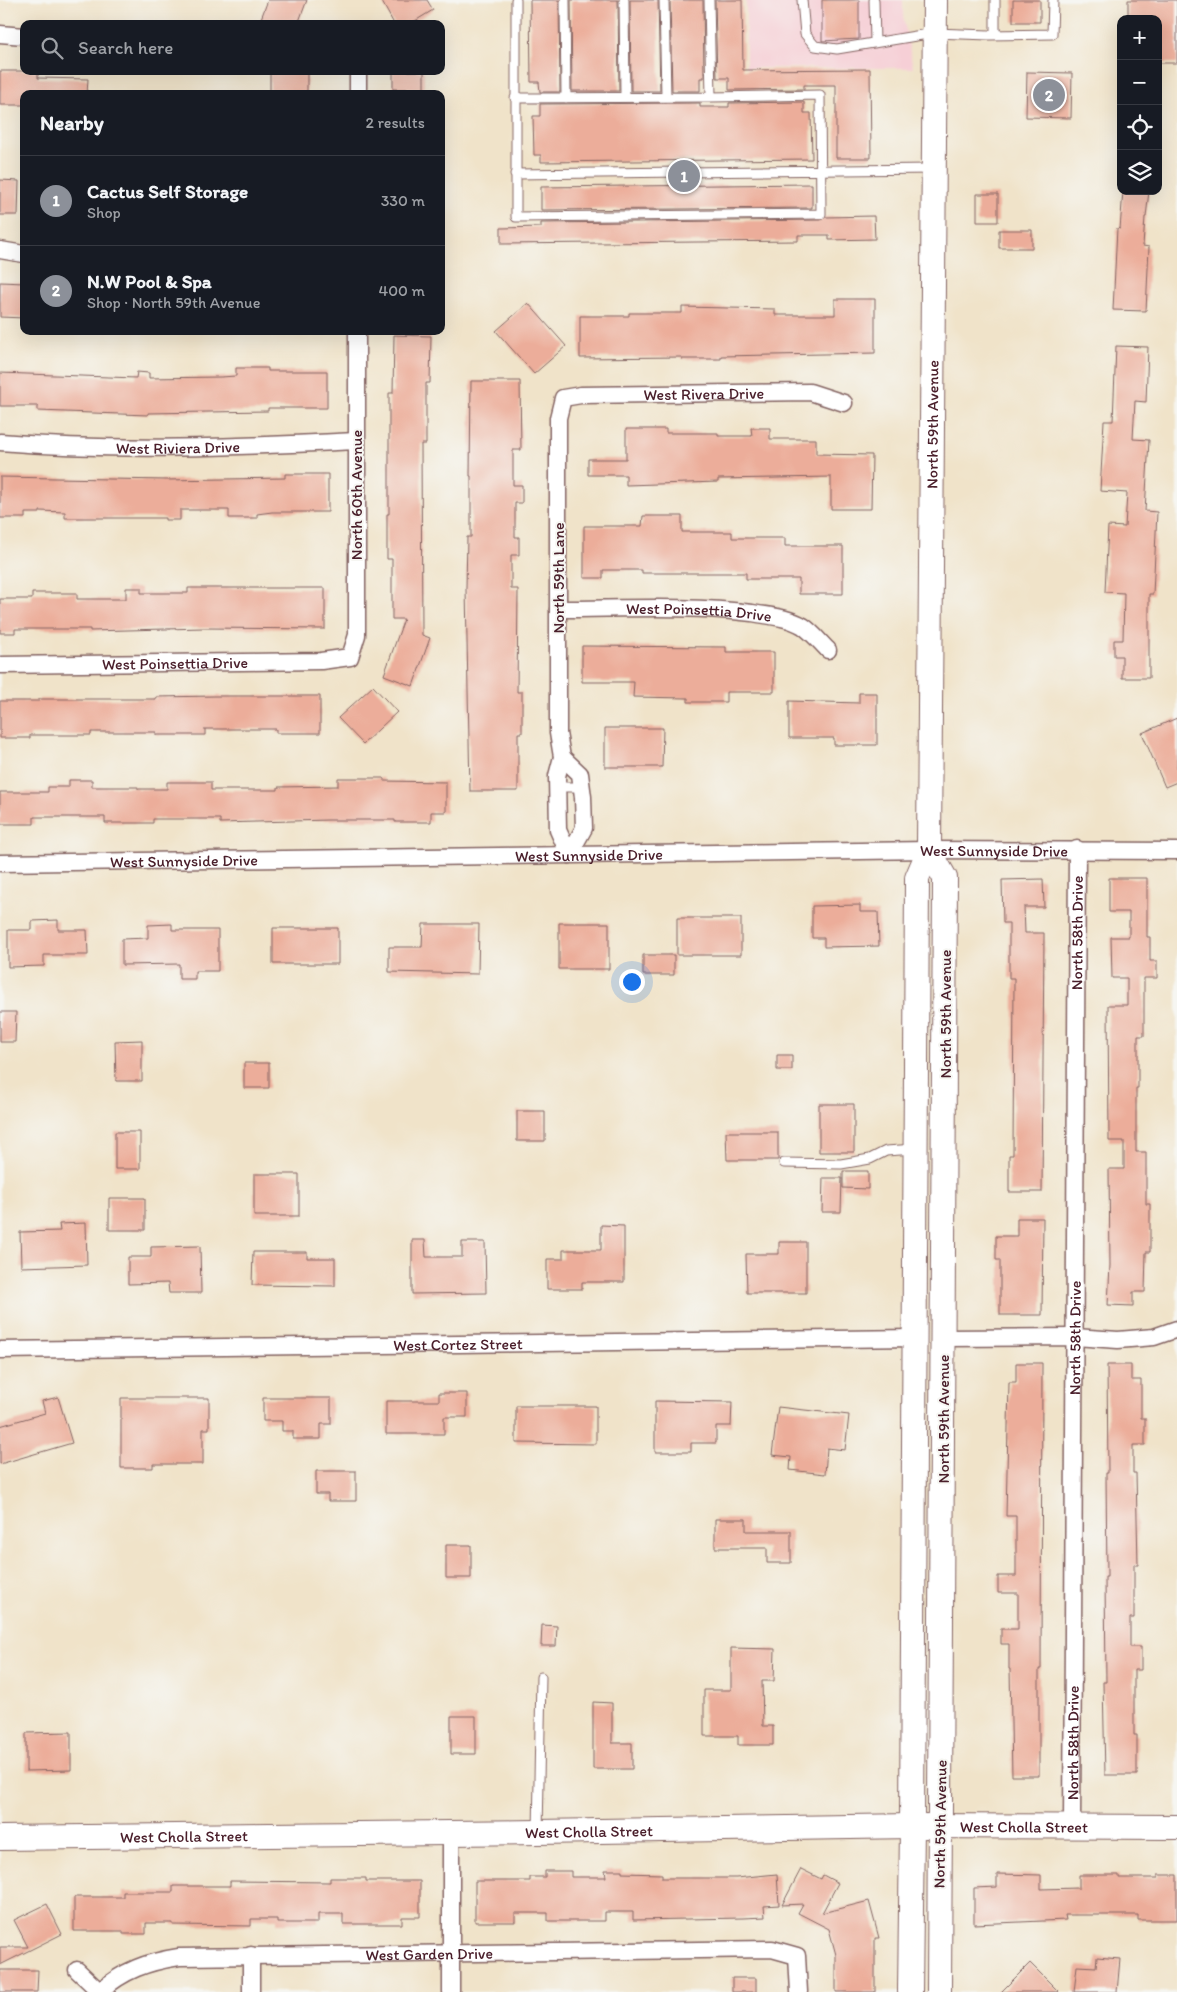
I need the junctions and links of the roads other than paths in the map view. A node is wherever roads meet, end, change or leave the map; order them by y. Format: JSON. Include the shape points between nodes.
{"nodes":[{"id":1,"x":516,"y":0,"type":"edge"},
{"id":2,"x":565,"y":0,"type":"edge"},
{"id":3,"x":624,"y":0,"type":"edge"},
{"id":4,"x":664,"y":0,"type":"edge"},
{"id":5,"x":710,"y":0,"type":"edge"},
{"id":6,"x":802,"y":0,"type":"edge"},
{"id":7,"x":874,"y":0,"type":"edge"},
{"id":8,"x":935,"y":0,"type":"edge"},
{"id":9,"x":994,"y":0,"type":"edge"},
{"id":10,"x":1053,"y":0,"type":"edge"},
{"id":11,"x":934,"y":32,"type":"junction"},
{"id":12,"x":0,"y":34,"type":"edge"},
{"id":13,"x":994,"y":35,"type":"junction"},
{"id":14,"x":20,"y":36,"type":"edge"},
{"id":15,"x":875,"y":43,"type":"junction"},
{"id":16,"x":358,"y":75,"type":"edge"},
{"id":17,"x":358,"y":90,"type":"edge"},
{"id":18,"x":625,"y":97,"type":"junction"},
{"id":19,"x":666,"y":97,"type":"junction"},
{"id":20,"x":711,"y":97,"type":"junction"},
{"id":21,"x":515,"y":98,"type":"junction"},
{"id":22,"x":566,"y":98,"type":"junction"},
{"id":23,"x":934,"y":168,"type":"junction"},
{"id":24,"x":820,"y":171,"type":"junction"},
{"id":25,"x":515,"y":174,"type":"junction"},
{"id":26,"x":0,"y":250,"type":"edge"},
{"id":27,"x":20,"y":253,"type":"edge"},
{"id":28,"x":357,"y":335,"type":"edge"},
{"id":29,"x":563,"y":398,"type":"joint"},
{"id":30,"x":844,"y":403,"type":"dead end"},
{"id":31,"x":356,"y":441,"type":"junction"},
{"id":32,"x":0,"y":442,"type":"edge"},
{"id":33,"x":558,"y":609,"type":"junction"},
{"id":34,"x":828,"y":650,"type":"dead end"},
{"id":35,"x":350,"y":657,"type":"joint"},
{"id":36,"x":0,"y":665,"type":"edge"},
{"id":37,"x":562,"y":758,"type":"junction"},
{"id":38,"x":557,"y":787,"type":"junction"},
{"id":39,"x":582,"y":787,"type":"junction"},
{"id":40,"x":1077,"y":849,"type":"junction"},
{"id":41,"x":929,"y":850,"type":"junction"},
{"id":42,"x":1177,"y":851,"type":"edge"},
{"id":43,"x":569,"y":855,"type":"junction"},
{"id":44,"x":0,"y":863,"type":"edge"},
{"id":45,"x":916,"y":1150,"type":"junction"},
{"id":46,"x":784,"y":1163,"type":"dead end"},
{"id":47,"x":1177,"y":1329,"type":"edge"},
{"id":48,"x":915,"y":1338,"type":"junction"},
{"id":49,"x":943,"y":1338,"type":"junction"},
{"id":50,"x":1075,"y":1338,"type":"junction"},
{"id":51,"x":0,"y":1350,"type":"edge"},
{"id":52,"x":541,"y":1677,"type":"dead end"},
{"id":53,"x":912,"y":1826,"type":"junction"},
{"id":54,"x":941,"y":1826,"type":"junction"},
{"id":55,"x":1072,"y":1827,"type":"junction"},
{"id":56,"x":1177,"y":1827,"type":"edge"},
{"id":57,"x":538,"y":1832,"type":"junction"},
{"id":58,"x":451,"y":1833,"type":"junction"},
{"id":59,"x":0,"y":1838,"type":"edge"},
{"id":60,"x":451,"y":1952,"type":"junction"},
{"id":61,"x":251,"y":1955,"type":"junction"},
{"id":62,"x":77,"y":1970,"type":"dead end"},
{"id":63,"x":99,"y":1992,"type":"edge"},
{"id":64,"x":251,"y":1992,"type":"edge"},
{"id":65,"x":451,"y":1992,"type":"edge"},
{"id":66,"x":799,"y":1992,"type":"edge"},
{"id":67,"x":910,"y":1992,"type":"edge"},
{"id":68,"x":939,"y":1992,"type":"edge"}],
"edges":[{"from":1,"to":21,"type":"lane"},
{"from":2,"to":22,"type":"lane"},
{"from":3,"to":18,"type":"lane"},
{"from":4,"to":19,"type":"lane"},
{"from":5,"to":20,"type":"lane"},
{"from":6,"to":15,"type":"lane","via":[[805,34],[816,46],[837,49]]},
{"from":7,"to":15,"type":"lane"},
{"from":8,"to":11,"type":"main road","name":"North 59th Avenue"},
{"from":9,"to":13,"type":"lane"},
{"from":10,"to":13,"type":"lane","via":[[1052,34]]},
{"from":11,"to":13,"type":"lane"},
{"from":11,"to":15,"type":"lane"},
{"from":11,"to":23,"type":"main road","name":"North 59th Avenue"},
{"from":12,"to":14,"type":"street"},
{"from":16,"to":17,"type":"street"},
{"from":18,"to":19,"type":"lane"},
{"from":18,"to":22,"type":"lane"},
{"from":19,"to":20,"type":"lane"},
{"from":20,"to":24,"type":"lane","via":[[820,95]]},
{"from":21,"to":22,"type":"lane"},
{"from":21,"to":25,"type":"lane"},
{"from":23,"to":24,"type":"lane"},
{"from":23,"to":41,"type":"main road","name":"North 59th Avenue"},
{"from":24,"to":25,"type":"lane"},
{"from":24,"to":25,"type":"lane","via":[[821,214],[516,216]]},
{"from":26,"to":27,"type":"street"},
{"from":28,"to":31,"type":"street","name":"North 60th Avenue"},
{"from":29,"to":30,"type":"street","name":"West Rivera Drive","via":[[581,395],[810,392]]},
{"from":29,"to":33,"type":"street","name":"North 59th Lane","via":[[558,418]]},
{"from":31,"to":32,"type":"street","name":"West Riviera Drive","via":[[159,448],[56,447]]},
{"from":31,"to":35,"type":"street","name":"North 60th Avenue","via":[[357,635]]},
{"from":33,"to":34,"type":"street","name":"West Poinsettia Drive","via":[[682,608],[768,616],[804,627]]},
{"from":33,"to":37,"type":"street","name":"North 59th Lane","via":[[558,733]]},
{"from":35,"to":36,"type":"street","name":"West Poinsettia Drive","via":[[321,661]]},
{"from":37,"to":38,"type":"street","name":"North 59th Lane"},
{"from":37,"to":39,"type":"street","via":[[580,774]]},
{"from":38,"to":39,"type":"lane"},
{"from":38,"to":43,"type":"street","name":"North 59th Lane","via":[[558,830]]},
{"from":39,"to":43,"type":"street","via":[[584,828]]},
{"from":40,"to":41,"type":"street","name":"West Sunnyside Drive"},
{"from":40,"to":42,"type":"street","name":"West Sunnyside Drive"},
{"from":40,"to":50,"type":"street","name":"North 58th Drive"},
{"from":41,"to":43,"type":"street","name":"West Sunnyside Drive"},
{"from":41,"to":45,"type":"main road","name":"North 59th Avenue","via":[[917,878]]},
{"from":41,"to":49,"type":"main road","name":"North 59th Avenue","via":[[945,878]]},
{"from":43,"to":44,"type":"street","name":"West Sunnyside Drive"},
{"from":45,"to":46,"type":"lane","via":[[886,1151],[870,1159],[842,1164]]},
{"from":45,"to":48,"type":"main road","name":"North 59th Avenue"},
{"from":47,"to":50,"type":"street","via":[[1154,1337],[1118,1340]]},
{"from":48,"to":51,"type":"street","name":"West Cortez Street"},
{"from":48,"to":53,"type":"main road","name":"North 59th Avenue"},
{"from":49,"to":50,"type":"street"},
{"from":49,"to":54,"type":"main road","name":"North 59th Avenue"},
{"from":50,"to":55,"type":"street","name":"North 58th Drive"},
{"from":52,"to":57,"type":"lane"},
{"from":53,"to":54,"type":"main road","name":"West Cholla Street"},
{"from":53,"to":57,"type":"main road","name":"West Cholla Street"},
{"from":53,"to":67,"type":"main road","name":"North 59th Avenue"},
{"from":54,"to":55,"type":"main road","name":"West Cholla Street"},
{"from":54,"to":68,"type":"main road","name":"North 59th Avenue"},
{"from":55,"to":56,"type":"main road","name":"West Cholla Street"},
{"from":57,"to":58,"type":"main road","name":"West Cholla Street"},
{"from":58,"to":59,"type":"main road","name":"West Cholla Street"},
{"from":58,"to":60,"type":"street"},
{"from":60,"to":61,"type":"street","name":"West Garden Drive"},
{"from":60,"to":65,"type":"street"},
{"from":60,"to":66,"type":"street","name":"West Garden Drive","via":[[772,1948],[797,1956]]},
{"from":61,"to":63,"type":"street","name":"West Garden Drive","via":[[156,1961],[129,1970]]},
{"from":61,"to":64,"type":"street"},
{"from":62,"to":63,"type":"street","name":"West Garden Drive"}]}
